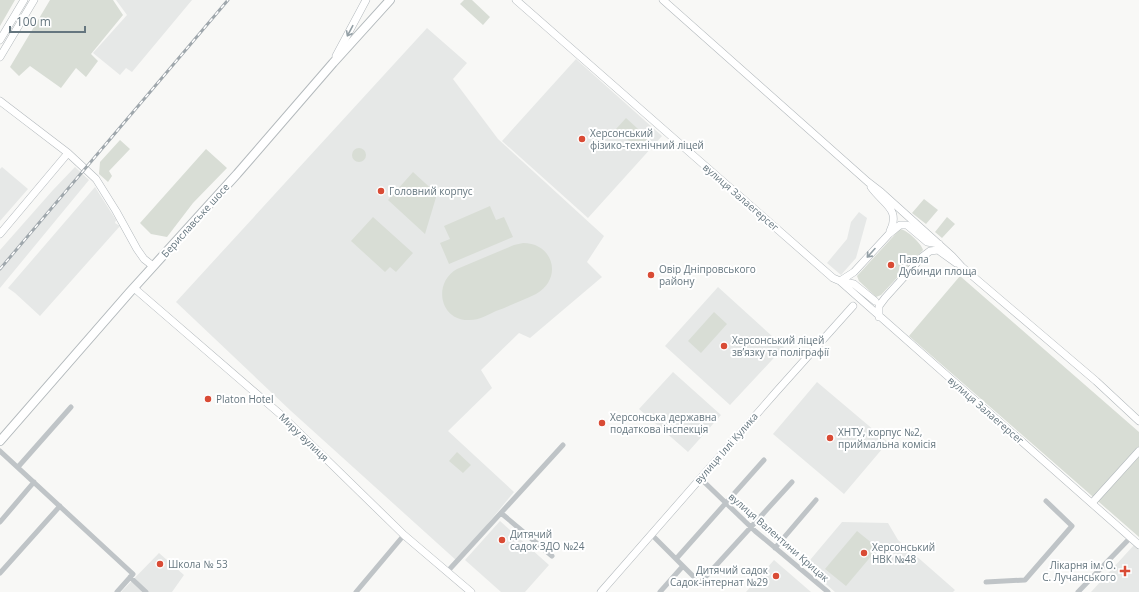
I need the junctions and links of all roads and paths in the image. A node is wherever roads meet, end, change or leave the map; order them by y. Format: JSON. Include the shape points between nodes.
{"nodes":[{"id":1,"x":24,"y":0,"type":"edge"},
{"id":2,"x":34,"y":0,"type":"edge"},
{"id":3,"x":366,"y":0,"type":"edge"},
{"id":4,"x":390,"y":0,"type":"edge"},
{"id":5,"x":516,"y":0,"type":"edge"},
{"id":6,"x":663,"y":0,"type":"edge"},
{"id":7,"x":0,"y":40,"type":"edge"},
{"id":8,"x":0,"y":57,"type":"edge"},
{"id":9,"x":333,"y":63,"type":"junction"},
{"id":10,"x":0,"y":102,"type":"edge"},
{"id":11,"x":68,"y":153,"type":"junction"},
{"id":12,"x":868,"y":182,"type":"junction"},
{"id":13,"x":925,"y":232,"type":"junction"},
{"id":14,"x":0,"y":234,"type":"edge"},
{"id":15,"x":889,"y":234,"type":"junction"},
{"id":16,"x":927,"y":242,"type":"junction"},
{"id":17,"x":939,"y":244,"type":"junction"},
{"id":18,"x":922,"y":257,"type":"junction"},
{"id":19,"x":153,"y":266,"type":"junction"},
{"id":20,"x":962,"y":266,"type":"junction"},
{"id":21,"x":854,"y":272,"type":"junction"},
{"id":22,"x":840,"y":282,"type":"junction"},
{"id":23,"x":854,"y":284,"type":"junction"},
{"id":24,"x":134,"y":288,"type":"junction"},
{"id":25,"x":854,"y":293,"type":"junction"},
{"id":26,"x":885,"y":298,"type":"junction"},
{"id":27,"x":875,"y":301,"type":"junction"},
{"id":28,"x":865,"y":304,"type":"junction"},
{"id":29,"x":853,"y":306,"type":"junction"},
{"id":30,"x":879,"y":317,"type":"junction"},
{"id":31,"x":71,"y":407,"type":"dead end"},
{"id":32,"x":1139,"y":421,"type":"edge"},
{"id":33,"x":0,"y":441,"type":"edge"},
{"id":34,"x":563,"y":445,"type":"dead end"},
{"id":35,"x":0,"y":451,"type":"edge"},
{"id":36,"x":1139,"y":451,"type":"edge"},
{"id":37,"x":764,"y":460,"type":"dead end"},
{"id":38,"x":18,"y":468,"type":"junction"},
{"id":39,"x":700,"y":478,"type":"junction"},
{"id":40,"x":34,"y":482,"type":"junction"},
{"id":41,"x":792,"y":482,"type":"dead end"},
{"id":42,"x":816,"y":500,"type":"dead end"},
{"id":43,"x":1046,"y":501,"type":"dead end"},
{"id":44,"x":726,"y":502,"type":"junction"},
{"id":45,"x":1092,"y":503,"type":"junction"},
{"id":46,"x":60,"y":506,"type":"junction"},
{"id":47,"x":501,"y":512,"type":"junction"},
{"id":48,"x":0,"y":522,"type":"edge"},
{"id":49,"x":751,"y":527,"type":"junction"},
{"id":50,"x":651,"y":534,"type":"junction"},
{"id":51,"x":404,"y":535,"type":"junction"},
{"id":52,"x":1131,"y":537,"type":"junction"},
{"id":53,"x":1139,"y":545,"type":"edge"},
{"id":54,"x":775,"y":548,"type":"junction"},
{"id":55,"x":552,"y":556,"type":"dead end"},
{"id":56,"x":676,"y":559,"type":"junction"},
{"id":57,"x":683,"y":566,"type":"junction"},
{"id":58,"x":447,"y":572,"type":"junction"},
{"id":59,"x":0,"y":573,"type":"edge"},
{"id":60,"x":132,"y":576,"type":"junction"},
{"id":61,"x":986,"y":582,"type":"dead end"},
{"id":62,"x":117,"y":592,"type":"edge"},
{"id":63,"x":146,"y":592,"type":"edge"},
{"id":64,"x":356,"y":592,"type":"edge"},
{"id":65,"x":470,"y":592,"type":"edge"},
{"id":66,"x":601,"y":592,"type":"edge"},
{"id":67,"x":660,"y":592,"type":"edge"},
{"id":68,"x":828,"y":592,"type":"edge"},
{"id":69,"x":1078,"y":592,"type":"edge"}],
"edges":[{"from":1,"to":7,"type":"main road"},
{"from":2,"to":8,"type":"main road"},
{"from":3,"to":9,"type":"main road","one_way":true},
{"from":4,"to":9,"type":"main road","name":"Бериславське шосе"},
{"from":5,"to":22,"type":"main road","name":"вулиця Залаегерсег"},
{"from":6,"to":12,"type":"main road"},
{"from":9,"to":19,"type":"main road","name":"Бериславське шосе"},
{"from":10,"to":11,"type":"main road"},
{"from":11,"to":14,"type":"main road"},
{"from":11,"to":19,"type":"main road","via":[[96,179],[137,249]]},
{"from":12,"to":13,"type":"main road"},
{"from":12,"to":15,"type":"main road","via":[[892,210],[894,216]]},
{"from":13,"to":16,"type":"main road"},
{"from":13,"to":17,"type":"main road"},
{"from":15,"to":16,"type":"main road","via":[[900,225],[907,225]]},
{"from":15,"to":21,"type":"main road","one_way":true},
{"from":16,"to":17,"type":"main road"},
{"from":16,"to":18,"type":"main road"},
{"from":17,"to":20,"type":"main road"},
{"from":18,"to":20,"type":"main road","via":[[930,251],[938,250]]},
{"from":18,"to":26,"type":"main road"},
{"from":19,"to":24,"type":"main road","name":"Бериславське шосе"},
{"from":20,"to":32,"type":"main road"},
{"from":21,"to":22,"type":"main road"},
{"from":21,"to":23,"type":"main road"},
{"from":22,"to":23,"type":"main road"},
{"from":22,"to":25,"type":"main road","name":"вулиця Залаегерсег"},
{"from":23,"to":25,"type":"main road"},
{"from":23,"to":27,"type":"main road"},
{"from":24,"to":33,"type":"main road","name":"Бериславське шосе"},
{"from":24,"to":51,"type":"main road","name":"Миру вулиця","via":[[280,414]]},
{"from":25,"to":28,"type":"main road","name":"вулиця Залаегерсег"},
{"from":25,"to":29,"type":"main road"},
{"from":26,"to":27,"type":"main road"},
{"from":26,"to":30,"type":"main road","via":[[880,306]]},
{"from":27,"to":28,"type":"main road"},
{"from":28,"to":29,"type":"main road"},
{"from":28,"to":30,"type":"main road","name":"вулиця Залаегерсег"},
{"from":29,"to":39,"type":"main road","name":"вулиця Іллі Кулика"},
{"from":30,"to":45,"type":"main road","name":"вулиця Залаегерсег"},
{"from":31,"to":38,"type":"street"},
{"from":34,"to":47,"type":"street"},
{"from":35,"to":38,"type":"street"},
{"from":36,"to":45,"type":"main road"},
{"from":37,"to":44,"type":"street"},
{"from":38,"to":40,"type":"street"},
{"from":39,"to":44,"type":"street","name":"вулиця Валентини Крицак"},
{"from":39,"to":50,"type":"main road","name":"вулиця Іллі Кулика"},
{"from":40,"to":46,"type":"street"},
{"from":40,"to":48,"type":"street"},
{"from":41,"to":49,"type":"street"},
{"from":42,"to":54,"type":"street"},
{"from":43,"to":61,"type":"street","via":[[1072,526],[1024,580]]},
{"from":44,"to":49,"type":"street","name":"вулиця Валентини Крицак"},
{"from":44,"to":56,"type":"street"},
{"from":45,"to":52,"type":"main road","name":"вулиця Залаегерсег"},
{"from":46,"to":59,"type":"street"},
{"from":46,"to":60,"type":"street"},
{"from":47,"to":55,"type":"street"},
{"from":47,"to":58,"type":"street"},
{"from":49,"to":54,"type":"street","name":"вулиця Валентини Крицак"},
{"from":49,"to":57,"type":"street","via":[[700,583]]},
{"from":50,"to":56,"type":"street"},
{"from":50,"to":66,"type":"main road","name":"вулиця Іллі Кулика"},
{"from":51,"to":58,"type":"main road","name":"Миру вулиця"},
{"from":51,"to":64,"type":"street"},
{"from":52,"to":53,"type":"main road","name":"вулиця Залаегерсег"},
{"from":52,"to":69,"type":"street"},
{"from":54,"to":68,"type":"street","name":"вулиця Валентини Крицак"},
{"from":56,"to":57,"type":"street"},
{"from":57,"to":67,"type":"street"},
{"from":58,"to":65,"type":"main road","name":"Миру вулиця"},
{"from":60,"to":62,"type":"street"},
{"from":60,"to":63,"type":"street"}]}
